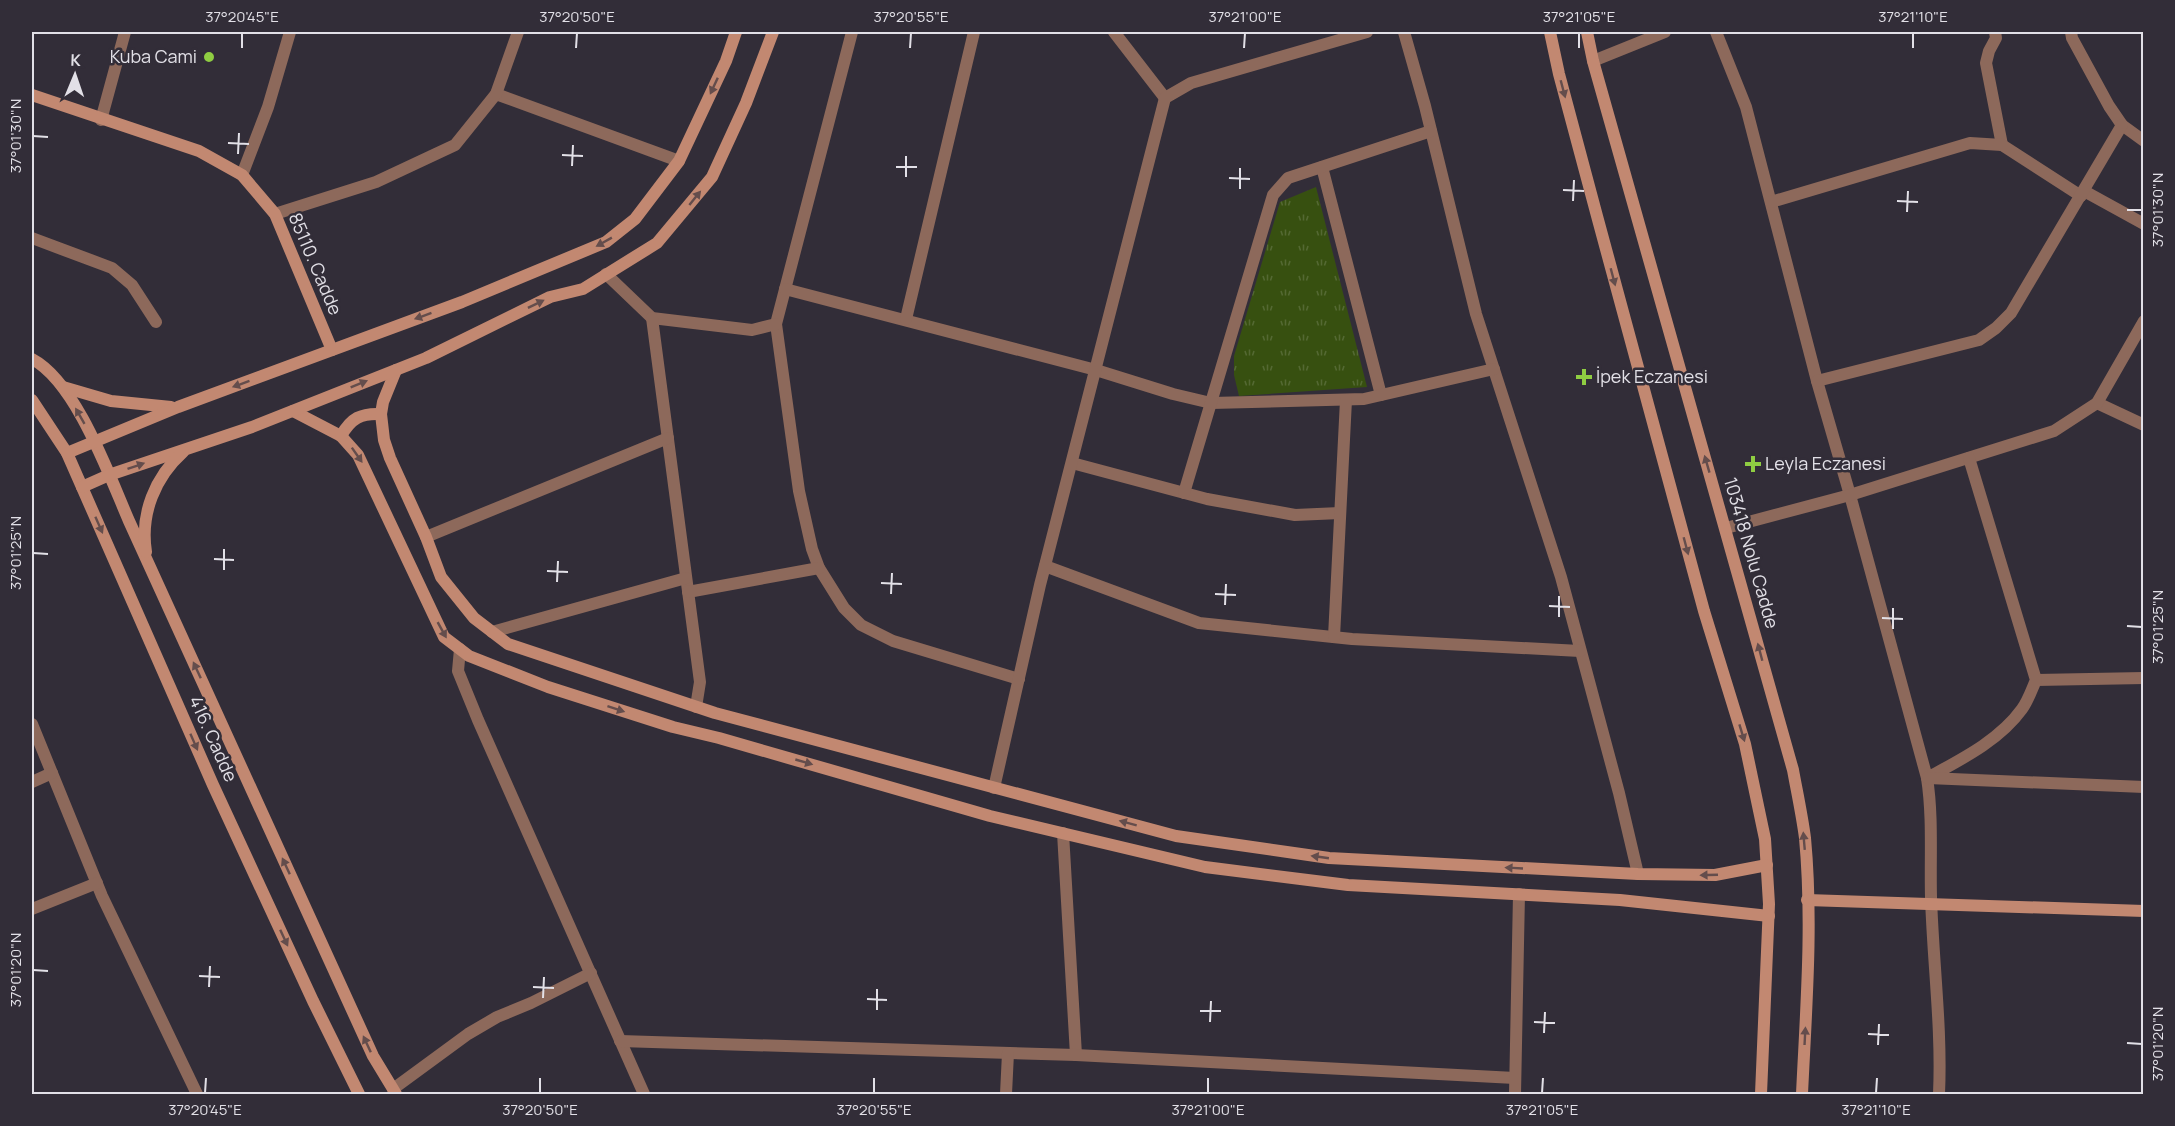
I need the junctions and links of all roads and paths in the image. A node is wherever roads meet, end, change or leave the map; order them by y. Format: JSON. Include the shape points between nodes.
{"nodes":[{"id":1,"x":125,"y":32,"type":"edge"},
{"id":2,"x":290,"y":32,"type":"edge"},
{"id":3,"x":518,"y":32,"type":"edge"},
{"id":4,"x":736,"y":32,"type":"edge"},
{"id":5,"x":773,"y":32,"type":"edge"},
{"id":6,"x":852,"y":32,"type":"edge"},
{"id":7,"x":974,"y":32,"type":"edge"},
{"id":8,"x":1114,"y":32,"type":"edge"},
{"id":9,"x":1367,"y":32,"type":"edge"},
{"id":10,"x":1404,"y":32,"type":"edge"},
{"id":11,"x":1550,"y":32,"type":"edge"},
{"id":12,"x":1587,"y":32,"type":"edge"},
{"id":13,"x":1665,"y":32,"type":"edge"},
{"id":14,"x":1716,"y":32,"type":"edge"},
{"id":15,"x":1995,"y":32,"type":"edge"},
{"id":16,"x":2071,"y":32,"type":"edge"},
{"id":17,"x":1593,"y":61,"type":"junction"},
{"id":18,"x":32,"y":94,"type":"edge"},
{"id":19,"x":496,"y":94,"type":"junction"},
{"id":20,"x":1165,"y":98,"type":"junction"},
{"id":21,"x":101,"y":120,"type":"junction"},
{"id":22,"x":2122,"y":125,"type":"junction"},
{"id":23,"x":1431,"y":131,"type":"junction"},
{"id":24,"x":2144,"y":141,"type":"edge"},
{"id":25,"x":2002,"y":145,"type":"junction"},
{"id":26,"x":679,"y":161,"type":"junction"},
{"id":27,"x":1322,"y":167,"type":"junction"},
{"id":28,"x":242,"y":175,"type":"junction"},
{"id":29,"x":2082,"y":193,"type":"junction"},
{"id":30,"x":1771,"y":202,"type":"junction"},
{"id":31,"x":275,"y":214,"type":"junction"},
{"id":32,"x":2144,"y":224,"type":"edge"},
{"id":33,"x":32,"y":238,"type":"edge"},
{"id":34,"x":606,"y":274,"type":"junction"},
{"id":35,"x":785,"y":289,"type":"junction"},
{"id":36,"x":652,"y":318,"type":"junction"},
{"id":37,"x":906,"y":319,"type":"junction"},
{"id":38,"x":2144,"y":321,"type":"edge"},
{"id":39,"x":156,"y":322,"type":"dead end"},
{"id":40,"x":776,"y":324,"type":"junction"},
{"id":41,"x":332,"y":350,"type":"junction"},
{"id":42,"x":32,"y":359,"type":"edge"},
{"id":43,"x":1494,"y":369,"type":"junction"},
{"id":44,"x":396,"y":370,"type":"junction"},
{"id":45,"x":1096,"y":370,"type":"junction"},
{"id":46,"x":1817,"y":381,"type":"junction"},
{"id":47,"x":63,"y":387,"type":"junction"},
{"id":48,"x":1381,"y":395,"type":"junction"},
{"id":49,"x":32,"y":400,"type":"edge"},
{"id":50,"x":1346,"y":400,"type":"junction"},
{"id":51,"x":1211,"y":403,"type":"junction"},
{"id":52,"x":2097,"y":403,"type":"junction"},
{"id":53,"x":178,"y":407,"type":"junction"},
{"id":54,"x":293,"y":411,"type":"junction"},
{"id":55,"x":381,"y":414,"type":"junction"},
{"id":56,"x":2144,"y":425,"type":"edge"},
{"id":57,"x":341,"y":436,"type":"junction"},
{"id":58,"x":668,"y":438,"type":"junction"},
{"id":59,"x":94,"y":441,"type":"junction"},
{"id":60,"x":187,"y":448,"type":"junction"},
{"id":61,"x":67,"y":453,"type":"junction"},
{"id":62,"x":1969,"y":458,"type":"junction"},
{"id":63,"x":1072,"y":463,"type":"junction"},
{"id":64,"x":109,"y":475,"type":"junction"},
{"id":65,"x":82,"y":487,"type":"junction"},
{"id":66,"x":1184,"y":494,"type":"junction"},
{"id":67,"x":1850,"y":495,"type":"junction"},
{"id":68,"x":1340,"y":513,"type":"junction"},
{"id":69,"x":1726,"y":528,"type":"junction"},
{"id":70,"x":426,"y":537,"type":"junction"},
{"id":71,"x":149,"y":565,"type":"junction"},
{"id":72,"x":1045,"y":566,"type":"junction"},
{"id":73,"x":819,"y":568,"type":"junction"},
{"id":74,"x":686,"y":578,"type":"junction"},
{"id":75,"x":688,"y":592,"type":"junction"},
{"id":76,"x":492,"y":632,"type":"junction"},
{"id":77,"x":1334,"y":637,"type":"junction"},
{"id":78,"x":460,"y":649,"type":"junction"},
{"id":79,"x":1580,"y":651,"type":"junction"},
{"id":80,"x":2144,"y":678,"type":"edge"},
{"id":81,"x":1019,"y":679,"type":"junction"},
{"id":82,"x":2036,"y":680,"type":"junction"},
{"id":83,"x":696,"y":707,"type":"junction"},
{"id":84,"x":32,"y":724,"type":"edge"},
{"id":85,"x":52,"y":773,"type":"junction"},
{"id":86,"x":1927,"y":778,"type":"junction"},
{"id":87,"x":32,"y":782,"type":"edge"},
{"id":88,"x":2144,"y":787,"type":"edge"},
{"id":89,"x":994,"y":788,"type":"junction"},
{"id":90,"x":1064,"y":834,"type":"junction"},
{"id":91,"x":1767,"y":865,"type":"junction"},
{"id":92,"x":1638,"y":874,"type":"junction"},
{"id":93,"x":97,"y":883,"type":"junction"},
{"id":94,"x":1519,"y":894,"type":"junction"},
{"id":95,"x":1807,"y":900,"type":"junction"},
{"id":96,"x":1931,"y":906,"type":"junction"},
{"id":97,"x":32,"y":909,"type":"edge"},
{"id":98,"x":2144,"y":911,"type":"edge"},
{"id":99,"x":1769,"y":916,"type":"junction"},
{"id":100,"x":591,"y":973,"type":"junction"},
{"id":101,"x":621,"y":1041,"type":"junction"},
{"id":102,"x":1008,"y":1053,"type":"junction"},
{"id":103,"x":1076,"y":1055,"type":"junction"},
{"id":104,"x":1515,"y":1078,"type":"junction"},
{"id":105,"x":395,"y":1092,"type":"edge"},
{"id":106,"x":197,"y":1095,"type":"edge"},
{"id":107,"x":359,"y":1095,"type":"edge"},
{"id":108,"x":644,"y":1095,"type":"edge"},
{"id":109,"x":1006,"y":1095,"type":"edge"},
{"id":110,"x":1515,"y":1095,"type":"edge"},
{"id":111,"x":1761,"y":1095,"type":"edge"},
{"id":112,"x":1802,"y":1095,"type":"edge"},
{"id":113,"x":1939,"y":1095,"type":"edge"}],
"edges":[{"from":1,"to":21,"type":"street"},
{"from":2,"to":28,"type":"street"},
{"from":3,"to":19,"type":"street"},
{"from":4,"to":26,"type":"main road","one_way":true},
{"from":34,"to":5,"type":"main road","one_way":true,"via":[[657,243],[711,177],[746,103]]},
{"from":6,"to":35,"type":"street"},
{"from":7,"to":37,"type":"street"},
{"from":8,"to":20,"type":"street"},
{"from":9,"to":20,"type":"street","via":[[1191,83]]},
{"from":10,"to":23,"type":"street"},
{"from":11,"to":91,"type":"main road","one_way":true,"via":[[1701,600],[1745,744]]},
{"from":12,"to":17,"type":"main road","name":"103418 Nolu Cadde"},
{"from":13,"to":17,"type":"street"},
{"from":14,"to":30,"type":"street","via":[[1746,107]]},
{"from":15,"to":25,"type":"street","via":[[1986,63]]},
{"from":16,"to":22,"type":"street"},
{"from":69,"to":17,"type":"main road","name":"103418 Nolu Cadde","one_way":true},
{"from":18,"to":21,"type":"main road","name":"85110. Cadde"},
{"from":19,"to":26,"type":"street"},
{"from":19,"to":31,"type":"street","via":[[455,145],[376,182]]},
{"from":20,"to":45,"type":"street"},
{"from":21,"to":28,"type":"main road","name":"85110. Cadde","via":[[199,151]]},
{"from":22,"to":24,"type":"street"},
{"from":22,"to":29,"type":"street"},
{"from":23,"to":27,"type":"street"},
{"from":23,"to":43,"type":"street","via":[[1476,314]]},
{"from":25,"to":29,"type":"street"},
{"from":25,"to":30,"type":"street","via":[[1970,143]]},
{"from":26,"to":41,"type":"main road","one_way":true,"via":[[635,219],[606,242],[462,302]]},
{"from":27,"to":48,"type":"street"},
{"from":27,"to":51,"type":"street","via":[[1288,178],[1273,195]]},
{"from":28,"to":31,"type":"main road","name":"85110. Cadde"},
{"from":29,"to":32,"type":"street"},
{"from":29,"to":46,"type":"street","via":[[2011,314],[1996,328],[1979,340]]},
{"from":30,"to":46,"type":"street"},
{"from":31,"to":41,"type":"main road","name":"85110. Cadde"},
{"from":33,"to":39,"type":"street","via":[[112,268],[132,285]]},
{"from":34,"to":36,"type":"street"},
{"from":44,"to":34,"type":"main road","one_way":true,"via":[[550,297],[583,289]]},
{"from":35,"to":37,"type":"street"},
{"from":35,"to":40,"type":"street"},
{"from":36,"to":40,"type":"street","via":[[752,330]]},
{"from":36,"to":58,"type":"street"},
{"from":37,"to":45,"type":"street"},
{"from":38,"to":52,"type":"street"},
{"from":40,"to":73,"type":"street","via":[[799,491]]},
{"from":41,"to":53,"type":"main road","one_way":true},
{"from":42,"to":47,"type":"main road"},
{"from":43,"to":48,"type":"street"},
{"from":43,"to":79,"type":"street","via":[[1561,578]]},
{"from":54,"to":44,"type":"main road","one_way":true},
{"from":44,"to":55,"type":"main road"},
{"from":45,"to":51,"type":"street"},
{"from":45,"to":63,"type":"street"},
{"from":46,"to":67,"type":"street"},
{"from":47,"to":53,"type":"main road","via":[[111,401]]},
{"from":59,"to":47,"type":"main road","one_way":true},
{"from":48,"to":50,"type":"street"},
{"from":49,"to":61,"type":"main road","name":"416. Cadde"},
{"from":50,"to":51,"type":"street"},
{"from":50,"to":68,"type":"street"},
{"from":51,"to":66,"type":"street"},
{"from":52,"to":56,"type":"street"},
{"from":52,"to":62,"type":"street","via":[[2054,431]]},
{"from":53,"to":59,"type":"main road"},
{"from":54,"to":57,"type":"main road"},
{"from":54,"to":60,"type":"main road"},
{"from":55,"to":57,"type":"main road","via":[[358,416],[348,423]]},
{"from":55,"to":70,"type":"main road","via":[[390,458]]},
{"from":57,"to":78,"type":"main road","one_way":true,"via":[[369,474],[444,637]]},
{"from":58,"to":70,"type":"street"},
{"from":58,"to":74,"type":"street"},
{"from":59,"to":61,"type":"main road"},
{"from":59,"to":64,"type":"main road"},
{"from":64,"to":60,"type":"main road","one_way":true},
{"from":60,"to":71,"type":"main road","via":[[165,471],[151,499],[144,532]]},
{"from":61,"to":65,"type":"main road","name":"416. Cadde"},
{"from":62,"to":67,"type":"street"},
{"from":62,"to":82,"type":"street"},
{"from":63,"to":66,"type":"street"},
{"from":63,"to":72,"type":"street"},
{"from":64,"to":65,"type":"main road"},
{"from":64,"to":71,"type":"main road"},
{"from":65,"to":107,"type":"main road","name":"416. Cadde","one_way":true,"via":[[213,786]]},
{"from":66,"to":68,"type":"street","via":[[1296,515]]},
{"from":67,"to":69,"type":"street"},
{"from":67,"to":86,"type":"street"},
{"from":68,"to":77,"type":"street"},
{"from":95,"to":69,"type":"main road","name":"103418 Nolu Cadde","one_way":true,"via":[[1804,837],[1793,770]]},
{"from":70,"to":76,"type":"main road","via":[[441,577],[474,618]]},
{"from":105,"to":71,"type":"main road","one_way":true,"via":[[373,1056]]},
{"from":72,"to":77,"type":"street","via":[[1199,623]]},
{"from":72,"to":81,"type":"street"},
{"from":73,"to":75,"type":"street"},
{"from":73,"to":81,"type":"street","via":[[844,608],[861,625],[893,641]]},
{"from":74,"to":75,"type":"street"},
{"from":74,"to":76,"type":"street"},
{"from":75,"to":83,"type":"street","via":[[700,682]]},
{"from":76,"to":83,"type":"main road","via":[[508,644]]},
{"from":77,"to":79,"type":"street"},
{"from":78,"to":90,"type":"main road","one_way":true,"via":[[548,687],[673,728]]},
{"from":78,"to":100,"type":"street","via":[[458,671]]},
{"from":79,"to":92,"type":"street"},
{"from":80,"to":82,"type":"street"},
{"from":81,"to":89,"type":"street"},
{"from":82,"to":86,"type":"street","via":[[2022,709],[1995,736]]},
{"from":83,"to":89,"type":"main road"},
{"from":84,"to":85,"type":"street"},
{"from":85,"to":87,"type":"street"},
{"from":85,"to":93,"type":"street"},
{"from":86,"to":88,"type":"street"},
{"from":86,"to":96,"type":"street"},
{"from":92,"to":89,"type":"main road","one_way":true,"via":[[1329,858],[1176,836]]},
{"from":90,"to":94,"type":"main road","via":[[1205,867],[1275,877]]},
{"from":90,"to":103,"type":"street"},
{"from":91,"to":92,"type":"main road","one_way":true,"via":[[1715,875]]},
{"from":91,"to":99,"type":"main road"},
{"from":93,"to":97,"type":"street"},
{"from":93,"to":106,"type":"street"},
{"from":94,"to":99,"type":"main road"},
{"from":94,"to":104,"type":"street"},
{"from":95,"to":96,"type":"main road"},
{"from":112,"to":95,"type":"main road","name":"103418 Nolu Cadde","one_way":true},
{"from":96,"to":98,"type":"main road"},
{"from":96,"to":113,"type":"street","via":[[1941,1051]]},
{"from":99,"to":111,"type":"main road"},
{"from":100,"to":101,"type":"street"},
{"from":100,"to":105,"type":"street","via":[[468,1034]]},
{"from":101,"to":102,"type":"street"},
{"from":101,"to":108,"type":"street"},
{"from":102,"to":103,"type":"street"},
{"from":102,"to":109,"type":"street"},
{"from":103,"to":104,"type":"street"},
{"from":104,"to":110,"type":"street"}]}
